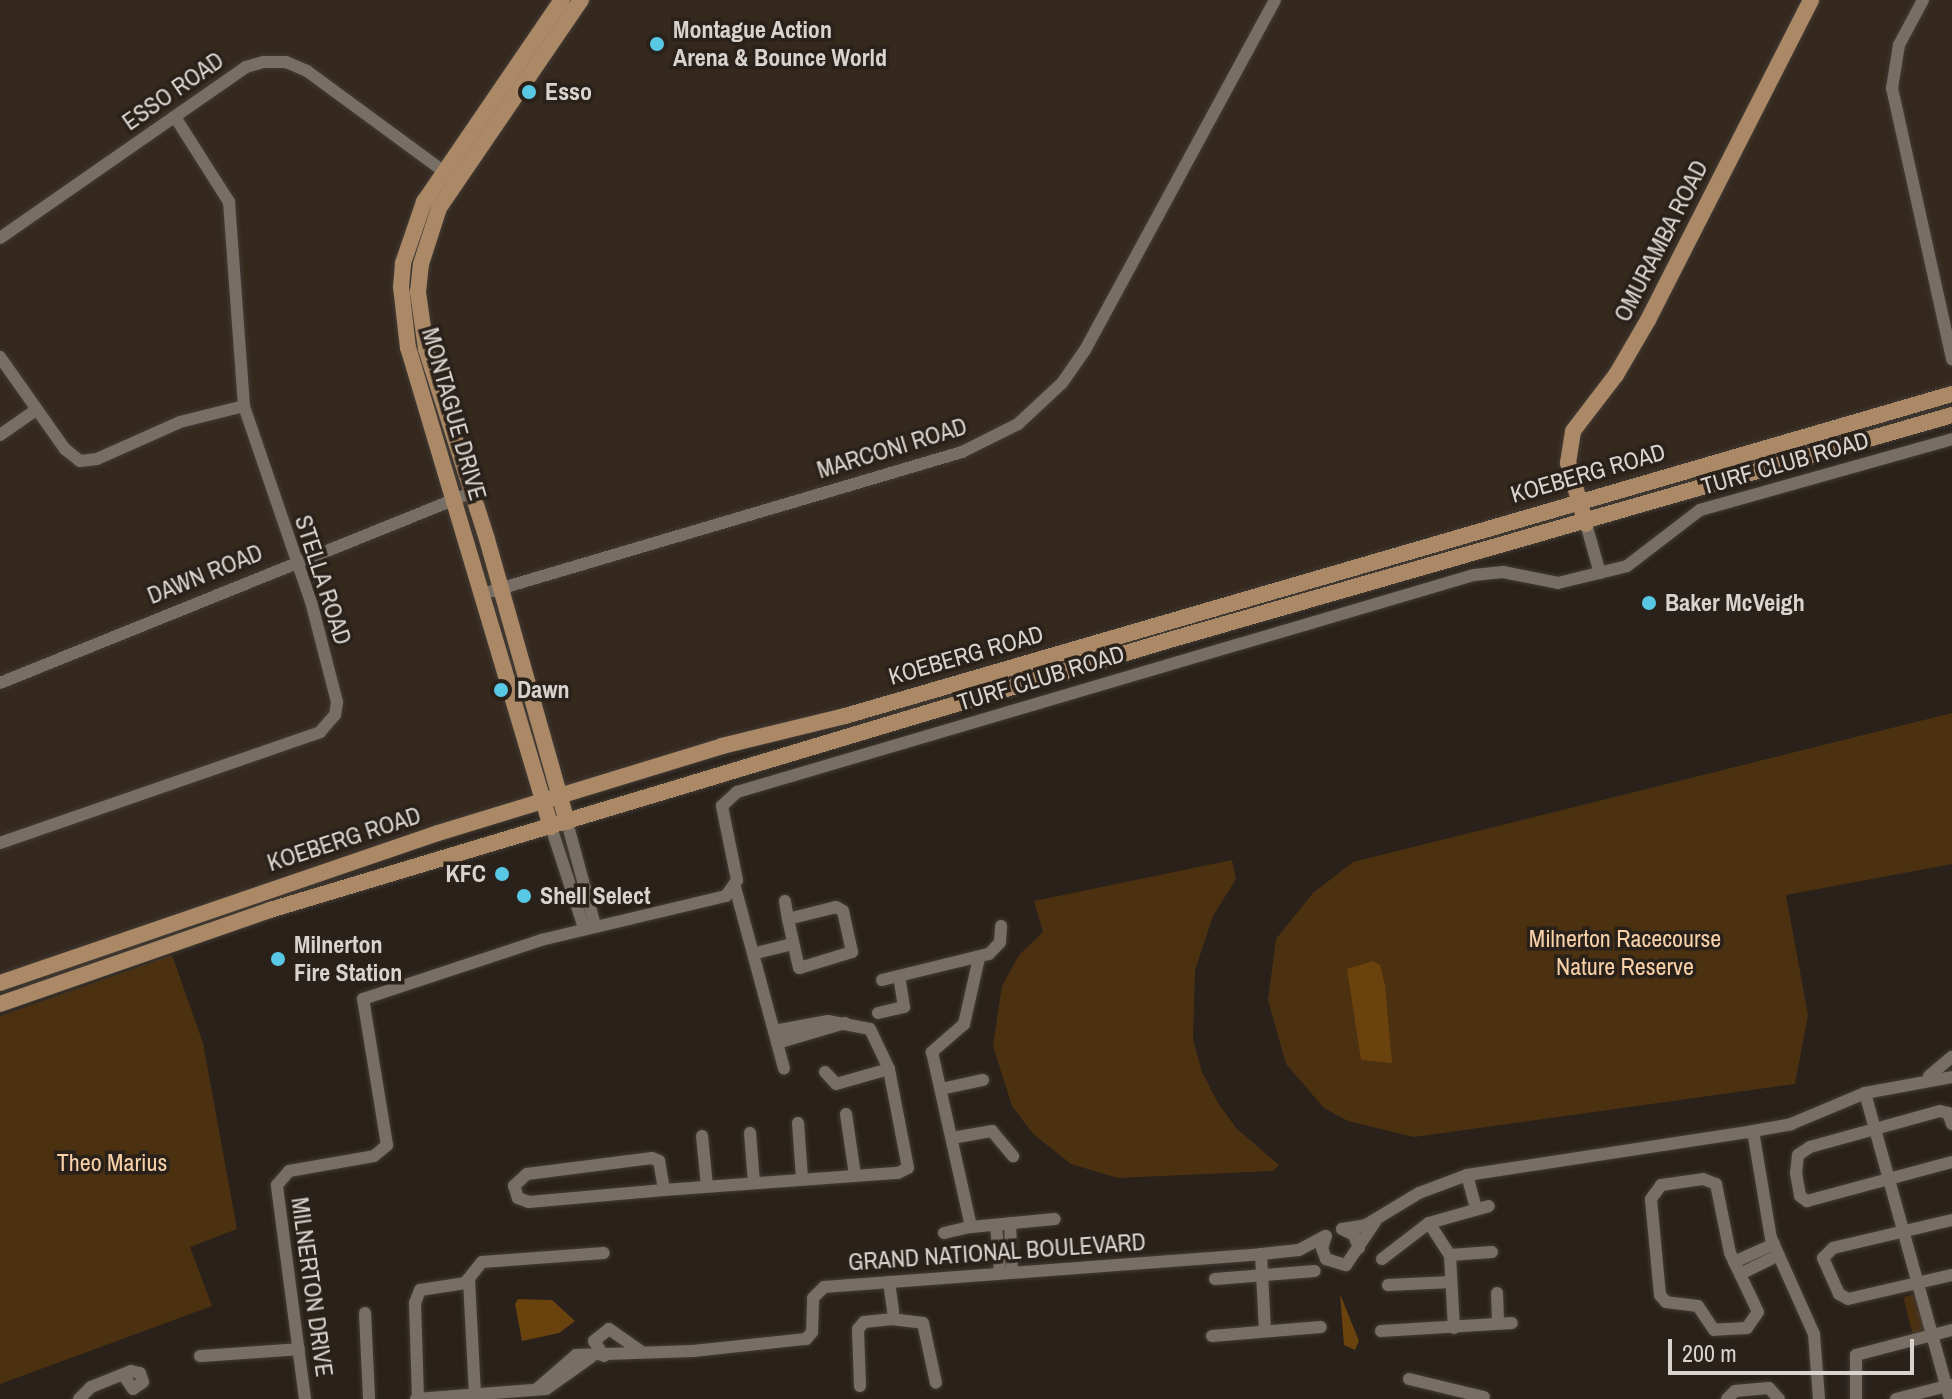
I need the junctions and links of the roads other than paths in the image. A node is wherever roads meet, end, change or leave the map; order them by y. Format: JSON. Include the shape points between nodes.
{"nodes":[{"id":1,"x":562,"y":0,"type":"edge"},
{"id":2,"x":581,"y":0,"type":"edge"},
{"id":3,"x":1275,"y":0,"type":"edge"},
{"id":4,"x":1811,"y":0,"type":"edge"},
{"id":5,"x":1923,"y":0,"type":"edge"},
{"id":6,"x":175,"y":117,"type":"junction"},
{"id":7,"x":450,"y":176,"type":"junction"},
{"id":8,"x":0,"y":238,"type":"edge"},
{"id":9,"x":0,"y":357,"type":"edge"},
{"id":10,"x":1952,"y":359,"type":"edge"},
{"id":11,"x":1952,"y":394,"type":"edge"},
{"id":12,"x":244,"y":406,"type":"junction"},
{"id":13,"x":36,"y":410,"type":"junction"},
{"id":14,"x":1952,"y":415,"type":"edge"},
{"id":15,"x":0,"y":435,"type":"edge"},
{"id":16,"x":1952,"y":439,"type":"edge"},
{"id":17,"x":473,"y":492,"type":"junction"},
{"id":18,"x":454,"y":499,"type":"junction"},
{"id":19,"x":1578,"y":501,"type":"junction"},
{"id":20,"x":1586,"y":524,"type":"junction"},
{"id":21,"x":296,"y":561,"type":"junction"},
{"id":22,"x":1600,"y":573,"type":"junction"},
{"id":23,"x":502,"y":588,"type":"junction"},
{"id":24,"x":482,"y":594,"type":"junction"},
{"id":25,"x":0,"y":683,"type":"edge"},
{"id":26,"x":561,"y":796,"type":"junction"},
{"id":27,"x":543,"y":801,"type":"junction"},
{"id":28,"x":559,"y":824,"type":"junction"},
{"id":29,"x":0,"y":843,"type":"edge"},
{"id":30,"x":735,"y":887,"type":"junction"},
{"id":31,"x":785,"y":901,"type":"dead end"},
{"id":32,"x":788,"y":919,"type":"junction"},
{"id":33,"x":1001,"y":926,"type":"dead end"},
{"id":34,"x":590,"y":927,"type":"junction"},
{"id":35,"x":793,"y":944,"type":"junction"},
{"id":36,"x":756,"y":953,"type":"junction"},
{"id":37,"x":979,"y":958,"type":"junction"},
{"id":38,"x":799,"y":968,"type":"junction"},
{"id":39,"x":899,"y":976,"type":"junction"},
{"id":40,"x":882,"y":980,"type":"dead end"},
{"id":41,"x":0,"y":983,"type":"edge"},
{"id":42,"x":802,"y":983,"type":"dead end"},
{"id":43,"x":0,"y":1004,"type":"edge"},
{"id":44,"x":878,"y":1013,"type":"dead end"},
{"id":45,"x":776,"y":1037,"type":"junction"},
{"id":46,"x":1952,"y":1057,"type":"edge"},
{"id":47,"x":784,"y":1069,"type":"dead end"},
{"id":48,"x":889,"y":1069,"type":"junction"},
{"id":49,"x":825,"y":1072,"type":"dead end"},
{"id":50,"x":1952,"y":1077,"type":"edge"},
{"id":51,"x":1926,"y":1078,"type":"junction"},
{"id":52,"x":983,"y":1080,"type":"dead end"},
{"id":53,"x":941,"y":1089,"type":"junction"},
{"id":54,"x":1865,"y":1093,"type":"junction"},
{"id":55,"x":846,"y":1114,"type":"dead end"},
{"id":56,"x":798,"y":1123,"type":"dead end"},
{"id":57,"x":1952,"y":1124,"type":"edge"},
{"id":58,"x":1876,"y":1128,"type":"junction"},
{"id":59,"x":1753,"y":1131,"type":"junction"},
{"id":60,"x":750,"y":1133,"type":"dead end"},
{"id":61,"x":702,"y":1136,"type":"dead end"},
{"id":62,"x":952,"y":1138,"type":"junction"},
{"id":63,"x":1013,"y":1156,"type":"dead end"},
{"id":64,"x":1952,"y":1162,"type":"edge"},
{"id":65,"x":855,"y":1175,"type":"junction"},
{"id":66,"x":1466,"y":1176,"type":"junction"},
{"id":67,"x":802,"y":1178,"type":"junction"},
{"id":68,"x":1890,"y":1180,"type":"junction"},
{"id":69,"x":754,"y":1183,"type":"junction"},
{"id":70,"x":707,"y":1186,"type":"junction"},
{"id":71,"x":664,"y":1190,"type":"junction"},
{"id":72,"x":1055,"y":1219,"type":"dead end"},
{"id":73,"x":1377,"y":1220,"type":"junction"},
{"id":74,"x":1952,"y":1220,"type":"edge"},
{"id":75,"x":1010,"y":1223,"type":"junction"},
{"id":76,"x":1429,"y":1223,"type":"junction"},
{"id":77,"x":996,"y":1225,"type":"junction"},
{"id":78,"x":971,"y":1227,"type":"junction"},
{"id":79,"x":1342,"y":1229,"type":"junction"},
{"id":80,"x":1905,"y":1231,"type":"junction"},
{"id":81,"x":944,"y":1233,"type":"dead end"},
{"id":82,"x":1325,"y":1236,"type":"junction"},
{"id":83,"x":1359,"y":1248,"type":"junction"},
{"id":84,"x":1299,"y":1250,"type":"junction"},
{"id":85,"x":1777,"y":1250,"type":"junction"},
{"id":86,"x":1492,"y":1252,"type":"dead end"},
{"id":87,"x":604,"y":1253,"type":"dead end"},
{"id":88,"x":1261,"y":1254,"type":"junction"},
{"id":89,"x":1450,"y":1255,"type":"junction"},
{"id":90,"x":1382,"y":1259,"type":"dead end"},
{"id":91,"x":1329,"y":1262,"type":"junction"},
{"id":92,"x":1737,"y":1268,"type":"junction"},
{"id":93,"x":1315,"y":1271,"type":"dead end"},
{"id":94,"x":1006,"y":1272,"type":"junction"},
{"id":95,"x":1262,"y":1275,"type":"junction"},
{"id":96,"x":1952,"y":1275,"type":"edge"},
{"id":97,"x":1215,"y":1279,"type":"dead end"},
{"id":98,"x":469,"y":1280,"type":"junction"},
{"id":99,"x":889,"y":1282,"type":"junction"},
{"id":100,"x":1451,"y":1282,"type":"junction"},
{"id":101,"x":1918,"y":1283,"type":"junction"},
{"id":102,"x":1388,"y":1285,"type":"dead end"},
{"id":103,"x":1497,"y":1293,"type":"dead end"},
{"id":104,"x":893,"y":1312,"type":"dead end"},
{"id":105,"x":365,"y":1313,"type":"dead end"},
{"id":106,"x":1498,"y":1323,"type":"junction"},
{"id":107,"x":1512,"y":1323,"type":"dead end"},
{"id":108,"x":1321,"y":1327,"type":"dead end"},
{"id":109,"x":1454,"y":1328,"type":"junction"},
{"id":110,"x":1265,"y":1330,"type":"junction"},
{"id":111,"x":1952,"y":1330,"type":"edge"},
{"id":112,"x":1381,"y":1331,"type":"dead end"},
{"id":113,"x":1933,"y":1335,"type":"junction"},
{"id":114,"x":1212,"y":1336,"type":"dead end"},
{"id":115,"x":299,"y":1349,"type":"junction"},
{"id":116,"x":643,"y":1353,"type":"junction"},
{"id":117,"x":200,"y":1356,"type":"dead end"},
{"id":118,"x":599,"y":1356,"type":"junction"},
{"id":119,"x":125,"y":1377,"type":"dead end"},
{"id":120,"x":1409,"y":1379,"type":"dead end"},
{"id":121,"x":936,"y":1383,"type":"dead end"},
{"id":122,"x":860,"y":1386,"type":"dead end"},
{"id":123,"x":1949,"y":1390,"type":"edge"},
{"id":124,"x":475,"y":1395,"type":"junction"},
{"id":125,"x":1474,"y":1396,"type":"edge"},
{"id":126,"x":79,"y":1399,"type":"edge"},
{"id":127,"x":305,"y":1399,"type":"edge"},
{"id":128,"x":369,"y":1399,"type":"edge"},
{"id":129,"x":417,"y":1399,"type":"edge"},
{"id":130,"x":1727,"y":1399,"type":"edge"},
{"id":131,"x":1779,"y":1399,"type":"edge"},
{"id":132,"x":1819,"y":1399,"type":"edge"},
{"id":133,"x":1856,"y":1399,"type":"edge"},
{"id":134,"x":1896,"y":1399,"type":"edge"}],
"edges":[{"from":1,"to":7,"type":"main road","name":"MONTAGUE DRIVE"},
{"from":2,"to":7,"type":"main road","name":"MONTAGUE DRIVE"},
{"from":3,"to":23,"type":"street","name":"MARCONI ROAD","via":[[1085,350],[1062,383],[1018,424],[962,452]]},
{"from":4,"to":19,"type":"main road","name":"OMURAMBA ROAD","via":[[1648,320],[1616,375],[1575,427],[1567,457]]},
{"from":5,"to":10,"type":"street","via":[[1899,45],[1892,88]]},
{"from":6,"to":7,"type":"street","name":"ESSO ROAD","via":[[246,67],[286,62],[307,71]]},
{"from":6,"to":8,"type":"street","name":"ESSO ROAD"},
{"from":6,"to":12,"type":"street","name":"STELLA ROAD","via":[[215,176],[231,212]]},
{"from":7,"to":17,"type":"main road","name":"MONTAGUE DRIVE","via":[[427,239],[418,301],[426,349]]},
{"from":7,"to":18,"type":"main road","name":"MONTAGUE DRIVE","via":[[413,226],[403,263],[401,310]]},
{"from":9,"to":13,"type":"street"},
{"from":11,"to":19,"type":"main road","name":"KOEBERG ROAD"},
{"from":12,"to":13,"type":"street","via":[[180,422],[88,462],[72,457]]},
{"from":12,"to":21,"type":"street","name":"STELLA ROAD"},
{"from":13,"to":15,"type":"street"},
{"from":14,"to":20,"type":"main road","name":"KOEBERG ROAD"},
{"from":16,"to":22,"type":"street","name":"TURF CLUB ROAD","via":[[1700,510],[1675,524],[1634,562]]},
{"from":17,"to":18,"type":"street","name":"DAWN ROAD"},
{"from":17,"to":23,"type":"main road","name":"MONTAGUE DRIVE"},
{"from":18,"to":21,"type":"street","name":"DAWN ROAD"},
{"from":18,"to":24,"type":"main road","name":"MONTAGUE DRIVE"},
{"from":19,"to":20,"type":"main road","name":"OMURAMBA ROAD"},
{"from":19,"to":26,"type":"main road","name":"KOEBERG ROAD"},
{"from":20,"to":22,"type":"street"},
{"from":20,"to":28,"type":"main road","name":"KOEBERG ROAD","via":[[1173,639]]},
{"from":21,"to":25,"type":"street","name":"DAWN ROAD"},
{"from":21,"to":29,"type":"street","name":"STELLA ROAD","via":[[337,702],[328,727]]},
{"from":22,"to":30,"type":"street","name":"TURF CLUB ROAD","via":[[1558,583],[1503,572],[1474,575],[737,792],[722,806]]},
{"from":23,"to":24,"type":"street","name":"MARCONI ROAD"},
{"from":23,"to":26,"type":"main road","name":"MONTAGUE DRIVE"},
{"from":24,"to":27,"type":"main road","name":"MONTAGUE DRIVE"},
{"from":26,"to":27,"type":"main road","name":"KOEBERG ROAD"},
{"from":26,"to":28,"type":"main road","name":"MONTAGUE DRIVE"},
{"from":27,"to":28,"type":"main road","name":"MONTAGUE DRIVE"},
{"from":27,"to":41,"type":"main road","name":"KOEBERG ROAD","via":[[216,906]]},
{"from":28,"to":34,"type":"street"},
{"from":28,"to":43,"type":"main road","name":"KOEBERG ROAD","via":[[270,910]]},
{"from":30,"to":34,"type":"street","via":[[726,896]]},
{"from":30,"to":36,"type":"street"},
{"from":31,"to":32,"type":"street"},
{"from":32,"to":35,"type":"street"},
{"from":32,"to":38,"type":"street","via":[[839,907],[852,945],[849,956]]},
{"from":33,"to":37,"type":"street","via":[[1000,942]]},
{"from":34,"to":115,"type":"street","name":"MILNERTON DRIVE","via":[[363,999],[387,1145],[374,1156],[289,1171],[278,1182]]},
{"from":35,"to":36,"type":"street"},
{"from":35,"to":38,"type":"street"},
{"from":36,"to":45,"type":"street"},
{"from":37,"to":39,"type":"street"},
{"from":37,"to":53,"type":"street","via":[[964,1024],[933,1048]]},
{"from":38,"to":42,"type":"street"},
{"from":39,"to":40,"type":"street"},
{"from":39,"to":44,"type":"street","via":[[904,1007]]},
{"from":45,"to":47,"type":"street"},
{"from":45,"to":48,"type":"street","via":[[845,1023],[870,1029]]},
{"from":46,"to":51,"type":"street"},
{"from":48,"to":49,"type":"street","via":[[836,1084]]},
{"from":48,"to":65,"type":"street","via":[[908,1168]]},
{"from":50,"to":51,"type":"street"},
{"from":51,"to":54,"type":"street"},
{"from":52,"to":53,"type":"street"},
{"from":53,"to":62,"type":"street"},
{"from":54,"to":58,"type":"street"},
{"from":54,"to":59,"type":"street","via":[[1791,1124]]},
{"from":55,"to":65,"type":"street"},
{"from":56,"to":67,"type":"street"},
{"from":57,"to":58,"type":"street","via":[[1948,1113],[1940,1111]]},
{"from":58,"to":68,"type":"street"},
{"from":58,"to":68,"type":"street","via":[[1801,1150],[1796,1173],[1800,1196],[1813,1200]]},
{"from":59,"to":66,"type":"street"},
{"from":59,"to":85,"type":"street"},
{"from":60,"to":69,"type":"street"},
{"from":61,"to":70,"type":"street"},
{"from":62,"to":63,"type":"street","via":[[992,1131]]},
{"from":62,"to":78,"type":"street"},
{"from":64,"to":68,"type":"street"},
{"from":65,"to":67,"type":"street"},
{"from":66,"to":73,"type":"street","via":[[1419,1193]]},
{"from":66,"to":76,"type":"street","via":[[1479,1209]]},
{"from":67,"to":69,"type":"street"},
{"from":68,"to":80,"type":"street"},
{"from":69,"to":70,"type":"street"},
{"from":70,"to":71,"type":"street"},
{"from":71,"to":71,"type":"street","via":[[529,1202],[518,1198],[514,1186],[527,1174],[652,1158],[659,1161]]},
{"from":72,"to":75,"type":"street"},
{"from":73,"to":79,"type":"street"},
{"from":73,"to":83,"type":"street"},
{"from":74,"to":80,"type":"street"},
{"from":75,"to":77,"type":"street"},
{"from":75,"to":94,"type":"street"},
{"from":76,"to":89,"type":"street"},
{"from":76,"to":90,"type":"street"},
{"from":77,"to":78,"type":"street"},
{"from":77,"to":94,"type":"street"},
{"from":78,"to":81,"type":"street"},
{"from":79,"to":82,"type":"street"},
{"from":79,"to":83,"type":"street","via":[[1354,1235]]},
{"from":80,"to":101,"type":"street"},
{"from":80,"to":101,"type":"street","via":[[1833,1248],[1823,1258],[1843,1298]]},
{"from":82,"to":84,"type":"street","name":"GRAND NATIONAL BOULEVARD"},
{"from":82,"to":91,"type":"street","via":[[1322,1252]]},
{"from":83,"to":91,"type":"street","via":[[1346,1265]]},
{"from":84,"to":88,"type":"street","name":"GRAND NATIONAL BOULEVARD"},
{"from":84,"to":91,"type":"street","name":"GRAND NATIONAL BOULEVARD"},
{"from":85,"to":92,"type":"street"},
{"from":85,"to":132,"type":"street","via":[[1814,1334]]},
{"from":86,"to":89,"type":"street"},
{"from":87,"to":98,"type":"street","via":[[482,1262]]},
{"from":88,"to":94,"type":"street","name":"GRAND NATIONAL BOULEVARD"},
{"from":88,"to":95,"type":"street"},
{"from":89,"to":100,"type":"street"},
{"from":92,"to":92,"type":"street","via":[[1758,1312],[1747,1328],[1714,1330],[1698,1306],[1663,1300],[1651,1199],[1656,1189],[1714,1181]]},
{"from":93,"to":95,"type":"street"},
{"from":94,"to":99,"type":"street","name":"GRAND NATIONAL BOULEVARD"},
{"from":95,"to":97,"type":"street"},
{"from":95,"to":110,"type":"street"},
{"from":96,"to":101,"type":"street"},
{"from":98,"to":124,"type":"street"},
{"from":98,"to":129,"type":"street","via":[[417,1292]]},
{"from":99,"to":104,"type":"street"},
{"from":99,"to":116,"type":"street","name":"GRAND NATIONAL BOULEVARD","via":[[824,1287],[813,1298],[812,1332],[806,1339]]},
{"from":100,"to":102,"type":"street"},
{"from":100,"to":109,"type":"street"},
{"from":101,"to":113,"type":"street"},
{"from":103,"to":106,"type":"street"},
{"from":105,"to":128,"type":"street"},
{"from":106,"to":107,"type":"street"},
{"from":106,"to":109,"type":"street"},
{"from":108,"to":110,"type":"street"},
{"from":109,"to":112,"type":"street"},
{"from":110,"to":114,"type":"street"},
{"from":111,"to":113,"type":"street"},
{"from":113,"to":123,"type":"street"},
{"from":113,"to":133,"type":"street","via":[[1856,1355]]},
{"from":115,"to":117,"type":"street"},
{"from":115,"to":127,"type":"street","name":"MILNERTON DRIVE"},
{"from":116,"to":118,"type":"street","name":"GRAND NATIONAL BOULEVARD"},
{"from":116,"to":118,"type":"street","via":[[609,1329],[594,1341]]},
{"from":118,"to":124,"type":"street","via":[[553,1387]]},
{"from":119,"to":126,"type":"street","via":[[91,1387]]},
{"from":120,"to":125,"type":"street"},
{"from":121,"to":122,"type":"street","via":[[922,1321],[891,1319],[864,1322],[858,1329]]},
{"from":123,"to":134,"type":"street"},
{"from":124,"to":129,"type":"street"},
{"from":130,"to":131,"type":"street","via":[[1735,1391],[1769,1388]]}]}
